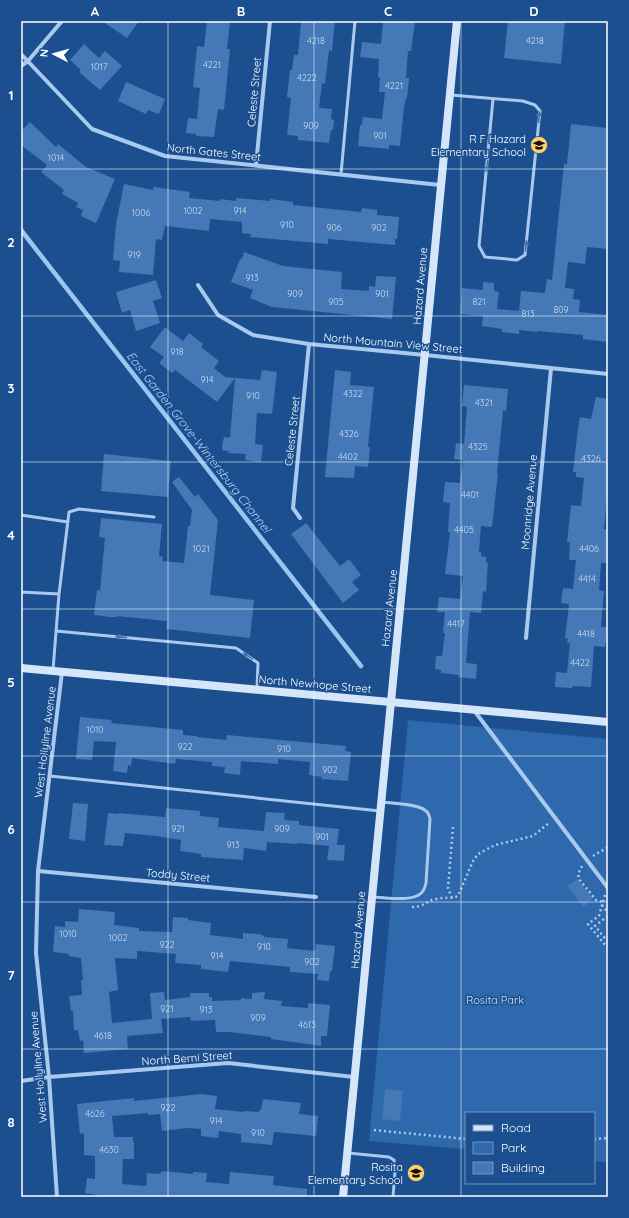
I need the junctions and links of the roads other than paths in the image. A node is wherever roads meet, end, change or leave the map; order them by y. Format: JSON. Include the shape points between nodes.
{"nodes":[{"id":1,"x":62,"y":21,"type":"edge"},
{"id":2,"x":270,"y":21,"type":"edge"},
{"id":3,"x":355,"y":21,"type":"edge"},
{"id":4,"x":456,"y":21,"type":"edge"},
{"id":5,"x":21,"y":54,"type":"edge"},
{"id":6,"x":28,"y":61,"type":"junction"},
{"id":7,"x":21,"y":66,"type":"edge"},
{"id":8,"x":449,"y":95,"type":"junction"},
{"id":9,"x":494,"y":99,"type":"junction"},
{"id":10,"x":256,"y":166,"type":"junction"},
{"id":11,"x":341,"y":174,"type":"junction"},
{"id":12,"x":440,"y":185,"type":"junction"},
{"id":13,"x":198,"y":286,"type":"dead end"},
{"id":14,"x":309,"y":344,"type":"junction"},
{"id":15,"x":425,"y":355,"type":"junction"},
{"id":16,"x":551,"y":368,"type":"junction"},
{"id":17,"x":608,"y":374,"type":"edge"},
{"id":18,"x":21,"y":515,"type":"edge"},
{"id":19,"x":154,"y":517,"type":"dead end"},
{"id":20,"x":300,"y":518,"type":"dead end"},
{"id":21,"x":68,"y":522,"type":"junction"},
{"id":22,"x":21,"y":592,"type":"edge"},
{"id":23,"x":60,"y":594,"type":"junction"},
{"id":24,"x":56,"y":631,"type":"junction"},
{"id":25,"x":526,"y":638,"type":"dead end"},
{"id":26,"x":21,"y":668,"type":"edge"},
{"id":27,"x":53,"y":672,"type":"junction"},
{"id":28,"x":62,"y":672,"type":"junction"},
{"id":29,"x":257,"y":690,"type":"junction"},
{"id":30,"x":391,"y":702,"type":"junction"},
{"id":31,"x":473,"y":709,"type":"junction"},
{"id":32,"x":608,"y":722,"type":"edge"},
{"id":33,"x":50,"y":776,"type":"junction"},
{"id":34,"x":381,"y":802,"type":"junction"},
{"id":35,"x":380,"y":811,"type":"junction"},
{"id":36,"x":38,"y":871,"type":"junction"},
{"id":37,"x":608,"y":888,"type":"edge"},
{"id":38,"x":316,"y":897,"type":"dead end"},
{"id":39,"x":372,"y":897,"type":"junction"},
{"id":40,"x":49,"y":1077,"type":"junction"},
{"id":41,"x":355,"y":1077,"type":"junction"},
{"id":42,"x":21,"y":1081,"type":"edge"},
{"id":43,"x":348,"y":1153,"type":"junction"},
{"id":44,"x":57,"y":1197,"type":"edge"},
{"id":45,"x":343,"y":1197,"type":"edge"},
{"id":46,"x":393,"y":1197,"type":"edge"}],
"edges":[{"from":1,"to":6,"type":"street"},
{"from":2,"to":10,"type":"street","name":"Celeste Street"},
{"from":3,"to":11,"type":"lane"},
{"from":4,"to":8,"type":"street","name":"Hazard Avenue"},
{"from":5,"to":6,"type":"street","name":"North Gates Street"},
{"from":6,"to":7,"type":"street"},
{"from":6,"to":10,"type":"street","name":"North Gates Street","via":[[92,129],[165,156]]},
{"from":8,"to":9,"type":"lane"},
{"from":8,"to":12,"type":"street","name":"Hazard Avenue"},
{"from":9,"to":9,"type":"lane","one_way":true,"via":[[479,246],[485,257],[517,260],[525,255],[540,111],[535,105],[524,101]]},
{"from":10,"to":11,"type":"street","name":"North Gates Street"},
{"from":11,"to":12,"type":"street","name":"North Gates Street"},
{"from":12,"to":15,"type":"street","name":"Hazard Avenue"},
{"from":13,"to":14,"type":"street","name":"North Mountain View Street","via":[[218,315],[253,335]]},
{"from":14,"to":15,"type":"street","name":"North Mountain View Street"},
{"from":14,"to":20,"type":"street","name":"Celeste Street","via":[[293,508]]},
{"from":15,"to":16,"type":"street","name":"North Mountain View Street"},
{"from":15,"to":30,"type":"street","name":"Hazard Avenue"},
{"from":16,"to":17,"type":"street","name":"North Mountain View Street"},
{"from":16,"to":25,"type":"street","name":"Moonridge Avenue"},
{"from":18,"to":21,"type":"lane"},
{"from":19,"to":21,"type":"lane","via":[[79,509],[69,512]]},
{"from":21,"to":23,"type":"lane"},
{"from":22,"to":23,"type":"lane"},
{"from":23,"to":24,"type":"lane"},
{"from":24,"to":27,"type":"lane"},
{"from":29,"to":24,"type":"lane","one_way":true,"via":[[258,663],[236,648]]},
{"from":26,"to":27,"type":"street","name":"North Newhope Street"},
{"from":27,"to":28,"type":"street","name":"North Newhope Street"},
{"from":28,"to":29,"type":"street","name":"North Newhope Street"},
{"from":28,"to":33,"type":"street","name":"West Hollyline Avenue"},
{"from":29,"to":30,"type":"street","name":"North Newhope Street"},
{"from":30,"to":31,"type":"street","name":"North Newhope Street"},
{"from":30,"to":34,"type":"street","name":"Hazard Avenue"},
{"from":31,"to":32,"type":"street","name":"North Newhope Street"},
{"from":31,"to":37,"type":"street"},
{"from":33,"to":35,"type":"lane"},
{"from":33,"to":36,"type":"street","name":"West Hollyline Avenue"},
{"from":34,"to":35,"type":"street","name":"Hazard Avenue"},
{"from":34,"to":39,"type":"lane","via":[[416,806],[425,809],[429,814],[426,883],[420,895],[414,898]]},
{"from":35,"to":39,"type":"street","name":"Hazard Avenue"},
{"from":36,"to":38,"type":"street","name":"Toddy Street"},
{"from":36,"to":40,"type":"street","name":"West Hollyline Avenue","via":[[36,953]]},
{"from":39,"to":41,"type":"street","name":"Hazard Avenue"},
{"from":40,"to":41,"type":"street","name":"North Berni Street","via":[[228,1062]]},
{"from":40,"to":42,"type":"street","name":"North Berni Street"},
{"from":40,"to":44,"type":"street","name":"West Hollyline Avenue"},
{"from":41,"to":43,"type":"street","name":"Hazard Avenue"},
{"from":43,"to":45,"type":"street","name":"Hazard Avenue"},
{"from":43,"to":46,"type":"lane","via":[[389,1156],[394,1160]]}]}
